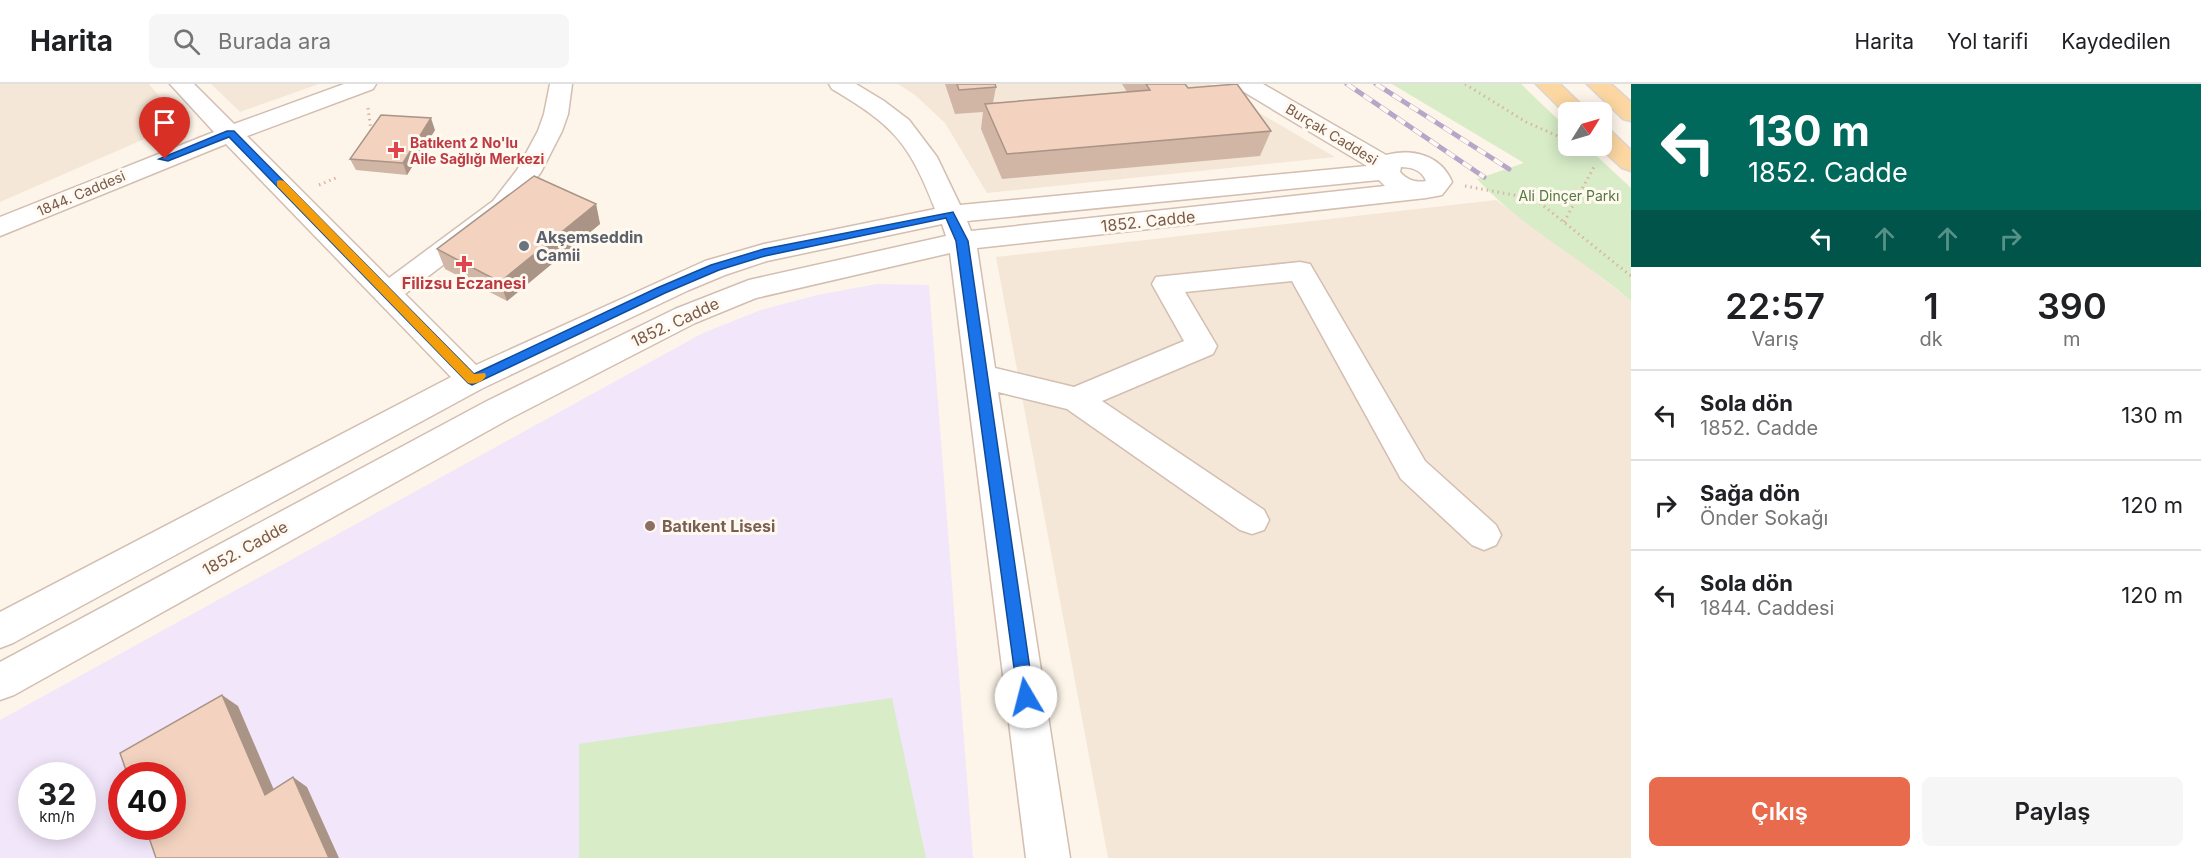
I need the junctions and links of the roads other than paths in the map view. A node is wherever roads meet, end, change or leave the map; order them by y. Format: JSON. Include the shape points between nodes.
{"nodes":[{"id":1,"x":181,"y":84,"type":"edge"},
{"id":2,"x":365,"y":84,"type":"edge"},
{"id":3,"x":561,"y":84,"type":"edge"},
{"id":4,"x":840,"y":84,"type":"edge"},
{"id":5,"x":1247,"y":84,"type":"edge"},
{"id":6,"x":1285,"y":84,"type":"edge"},
{"id":7,"x":1547,"y":84,"type":"edge"},
{"id":8,"x":1599,"y":84,"type":"edge"},
{"id":9,"x":1566,"y":102,"type":"edge"},
{"id":10,"x":1631,"y":114,"type":"edge"},
{"id":11,"x":231,"y":133,"type":"junction"},
{"id":12,"x":1612,"y":145,"type":"edge"},
{"id":13,"x":1631,"y":163,"type":"edge"},
{"id":14,"x":1386,"y":169,"type":"junction"},
{"id":15,"x":1428,"y":178,"type":"junction"},
{"id":16,"x":0,"y":200,"type":"edge"},
{"id":17,"x":12,"y":222,"type":"edge"},
{"id":18,"x":956,"y":228,"type":"junction"},
{"id":19,"x":388,"y":293,"type":"junction"},
{"id":20,"x":981,"y":376,"type":"junction"},
{"id":21,"x":472,"y":380,"type":"junction"},
{"id":22,"x":1076,"y":399,"type":"junction"},
{"id":23,"x":1252,"y":520,"type":"dead end"},
{"id":24,"x":1484,"y":535,"type":"dead end"},
{"id":25,"x":0,"y":631,"type":"edge"},
{"id":26,"x":0,"y":682,"type":"edge"},
{"id":27,"x":1048,"y":858,"type":"edge"}],
"edges":[{"from":1,"to":11,"type":"street"},
{"from":2,"to":11,"type":"street","name":"1844. Caddesi"},
{"from":3,"to":19,"type":"street","via":[[550,131],[528,172],[502,207]]},
{"from":4,"to":18,"type":"street","via":[[880,109],[909,135],[922,154]]},
{"from":5,"to":14,"type":"street","name":"Burçak Caddesi"},
{"from":6,"to":15,"type":"street","name":"Burçak Caddesi"},
{"from":7,"to":9,"type":"main road"},
{"from":8,"to":10,"type":"main road"},
{"from":11,"to":17,"type":"street","name":"1844. Caddesi"},
{"from":11,"to":19,"type":"street"},
{"from":12,"to":13,"type":"main road"},
{"from":14,"to":15,"type":"street","name":"1852. Cadde","via":[[1394,160]]},
{"from":14,"to":18,"type":"street","name":"1852. Cadde"},
{"from":15,"to":18,"type":"street","name":"1852. Cadde"},
{"from":16,"to":17,"type":"street","via":[[14,204]]},
{"from":18,"to":20,"type":"street"},
{"from":18,"to":21,"type":"street","name":"1852. Cadde","via":[[764,253],[715,268]]},
{"from":18,"to":26,"type":"street","name":"1852. Cadde","via":[[762,285],[685,316],[498,410]]},
{"from":19,"to":21,"type":"street"},
{"from":20,"to":22,"type":"street"},
{"from":20,"to":27,"type":"street"},
{"from":21,"to":25,"type":"street","name":"1852. Cadde"},
{"from":22,"to":23,"type":"street"},
{"from":22,"to":24,"type":"street","via":[[1202,346],[1166,284],[1300,271],[1413,470]]}]}
